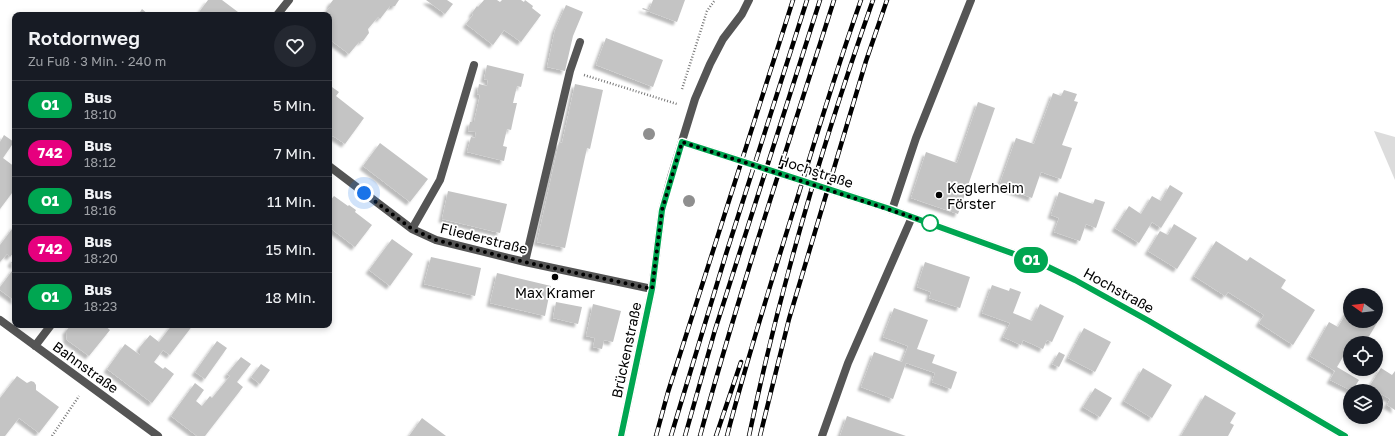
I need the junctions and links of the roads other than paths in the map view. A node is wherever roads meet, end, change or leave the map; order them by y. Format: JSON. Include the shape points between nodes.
{"nodes":[{"id":1,"x":289,"y":0,"type":"edge"},
{"id":2,"x":749,"y":0,"type":"edge"},
{"id":3,"x":971,"y":0,"type":"edge"},
{"id":4,"x":280,"y":12,"type":"edge"},
{"id":5,"x":580,"y":42,"type":"dead end"},
{"id":6,"x":474,"y":66,"type":"dead end"},
{"id":7,"x":682,"y":142,"type":"junction"},
{"id":8,"x":332,"y":168,"type":"edge"},
{"id":9,"x":889,"y":209,"type":"junction"},
{"id":10,"x":912,"y":217,"type":"junction"},
{"id":11,"x":412,"y":229,"type":"junction"},
{"id":12,"x":525,"y":262,"type":"junction"},
{"id":13,"x":652,"y":289,"type":"junction"},
{"id":14,"x":0,"y":320,"type":"edge"},
{"id":15,"x":49,"y":328,"type":"edge"},
{"id":16,"x":35,"y":346,"type":"junction"},
{"id":17,"x":158,"y":436,"type":"edge"},
{"id":18,"x":621,"y":436,"type":"edge"},
{"id":19,"x":822,"y":436,"type":"edge"},
{"id":20,"x":1345,"y":436,"type":"edge"}],
"edges":[{"from":1,"to":4,"type":"street"},
{"from":2,"to":7,"type":"street","name":"Brückenstraße","via":[[710,64],[695,99]]},
{"from":3,"to":9,"type":"street"},
{"from":5,"to":12,"type":"street","via":[[570,71]]},
{"from":6,"to":11,"type":"street","via":[[440,180]]},
{"from":7,"to":9,"type":"street","name":"Hochstraße","bridge":true},
{"from":7,"to":13,"type":"street","name":"Brückenstraße","via":[[662,210]]},
{"from":8,"to":11,"type":"street","name":"Fliederstraße"},
{"from":9,"to":10,"type":"street","name":"Hochstraße"},
{"from":10,"to":19,"type":"street","via":[[848,363]]},
{"from":10,"to":20,"type":"street","name":"Hochstraße","via":[[1042,264],[1075,280]]},
{"from":11,"to":12,"type":"street","name":"Fliederstraße","via":[[436,240]]},
{"from":12,"to":13,"type":"street","name":"Fliederstraße"},
{"from":13,"to":18,"type":"street","name":"Brückenstraße"},
{"from":14,"to":16,"type":"street","name":"Bahnstraße"},
{"from":15,"to":16,"type":"street"},
{"from":16,"to":17,"type":"street","name":"Bahnstraße"}]}
